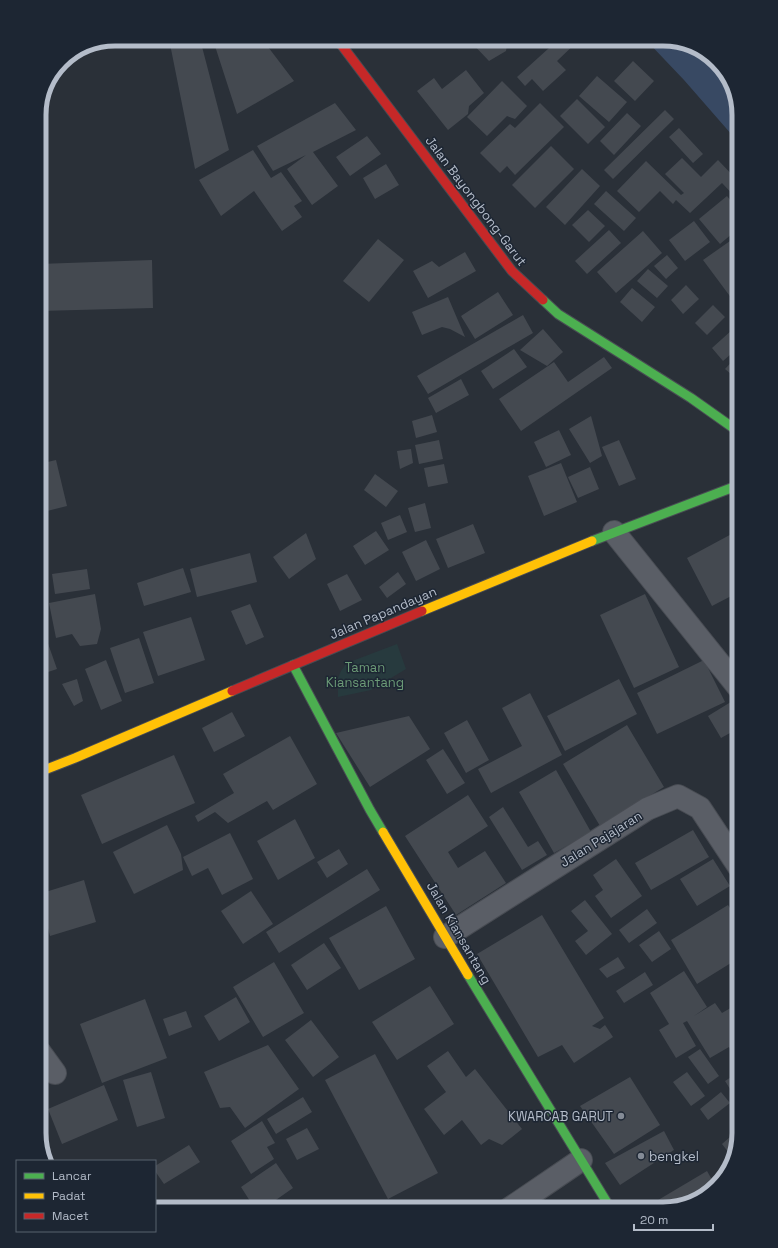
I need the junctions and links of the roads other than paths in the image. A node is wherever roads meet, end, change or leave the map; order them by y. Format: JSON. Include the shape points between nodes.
{"nodes":[{"id":1,"x":342,"y":46,"type":"edge"},
{"id":2,"x":732,"y":427,"type":"edge"},
{"id":3,"x":732,"y":488,"type":"edge"},
{"id":4,"x":614,"y":532,"type":"junction"},
{"id":5,"x":293,"y":665,"type":"junction"},
{"id":6,"x":732,"y":679,"type":"edge"},
{"id":7,"x":46,"y":769,"type":"edge"},
{"id":8,"x":732,"y":856,"type":"edge"},
{"id":9,"x":445,"y":937,"type":"junction"},
{"id":10,"x":46,"y":1061,"type":"edge"},
{"id":11,"x":55,"y":1073,"type":"dead end"},
{"id":12,"x":581,"y":1160,"type":"junction"},
{"id":13,"x":519,"y":1202,"type":"edge"},
{"id":14,"x":607,"y":1202,"type":"edge"}],
"edges":[{"from":1,"to":2,"type":"main road","name":"Jalan Bayongbong-Garut","via":[[512,271],[558,314],[691,398]]},
{"from":3,"to":4,"type":"main road","name":"Jalan Papandayan"},
{"from":4,"to":5,"type":"main road","name":"Jalan Papandayan"},
{"from":4,"to":6,"type":"street"},
{"from":5,"to":7,"type":"main road","name":"Jalan Papandayan"},
{"from":5,"to":9,"type":"main road","name":"Jalan Kiansantang","via":[[370,810]]},
{"from":8,"to":9,"type":"street","name":"Jalan Pajajaran","via":[[700,808],[678,796],[647,809]]},
{"from":9,"to":12,"type":"main road","name":"Jalan Kiansantang"},
{"from":10,"to":11,"type":"street"},
{"from":12,"to":13,"type":"street"},
{"from":12,"to":14,"type":"main road","name":"Jalan Kiansantang"}]}
